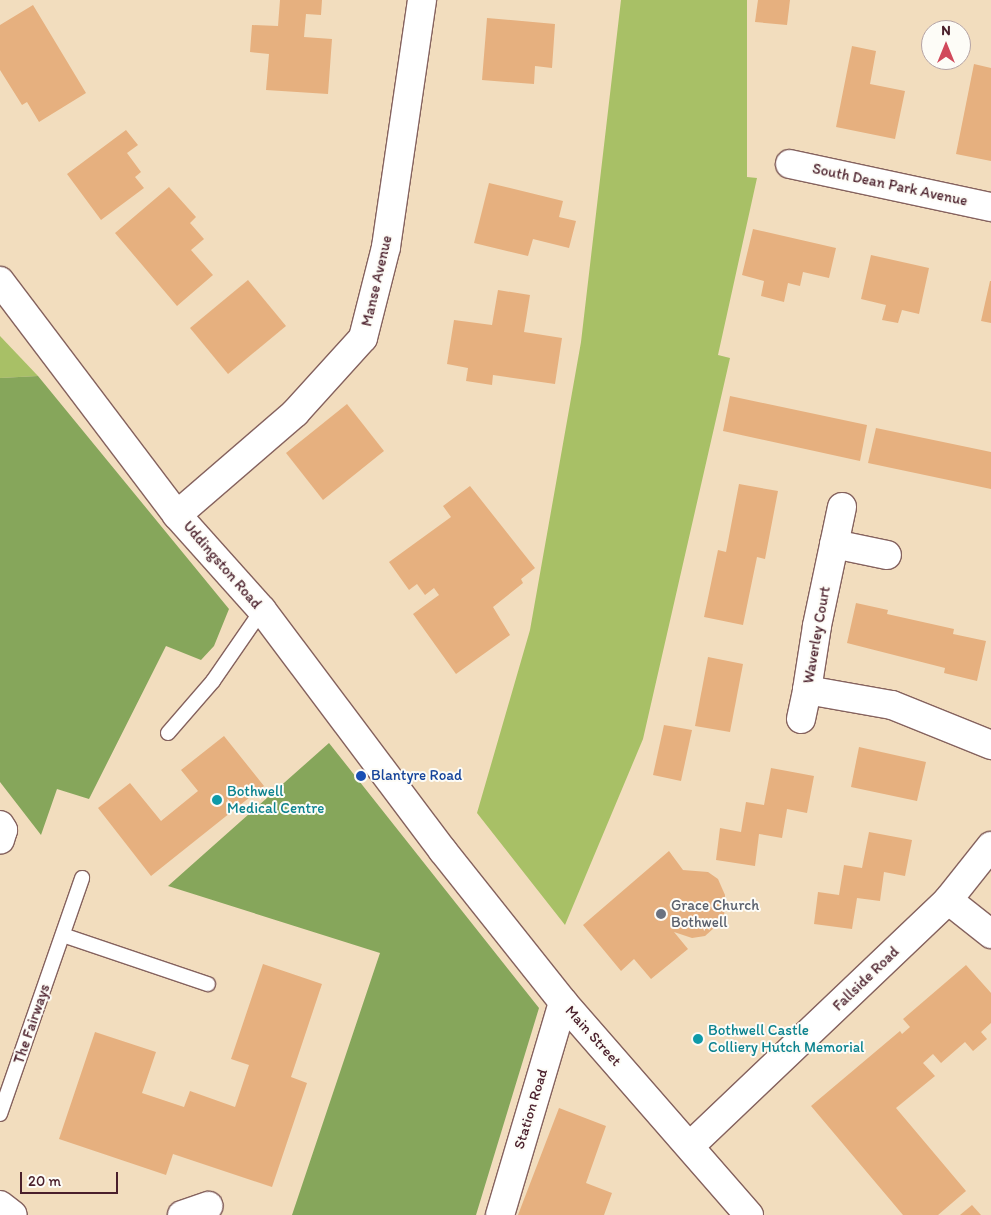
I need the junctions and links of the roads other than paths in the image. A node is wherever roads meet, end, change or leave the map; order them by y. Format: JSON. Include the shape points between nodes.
{"nodes":[{"id":1,"x":422,"y":0,"type":"edge"},
{"id":2,"x":790,"y":164,"type":"dead end"},
{"id":3,"x":991,"y":206,"type":"edge"},
{"id":4,"x":0,"y":280,"type":"edge"},
{"id":5,"x":842,"y":507,"type":"dead end"},
{"id":6,"x":177,"y":515,"type":"junction"},
{"id":7,"x":834,"y":544,"type":"junction"},
{"id":8,"x":887,"y":555,"type":"dead end"},
{"id":9,"x":262,"y":610,"type":"junction"},
{"id":10,"x":807,"y":690,"type":"junction"},
{"id":11,"x":801,"y":719,"type":"dead end"},
{"id":12,"x":168,"y":733,"type":"dead end"},
{"id":13,"x":991,"y":745,"type":"edge"},
{"id":14,"x":0,"y":826,"type":"edge"},
{"id":15,"x":0,"y":840,"type":"edge"},
{"id":16,"x":991,"y":846,"type":"edge"},
{"id":17,"x":443,"y":851,"type":"joint"},
{"id":18,"x":82,"y":878,"type":"dead end"},
{"id":19,"x":948,"y":900,"type":"junction"},
{"id":20,"x":991,"y":934,"type":"edge"},
{"id":21,"x":63,"y":935,"type":"junction"},
{"id":22,"x":208,"y":984,"type":"dead end"},
{"id":23,"x":564,"y":1002,"type":"junction"},
{"id":24,"x":0,"y":1114,"type":"edge"},
{"id":25,"x":690,"y":1146,"type":"junction"},
{"id":26,"x":0,"y":1205,"type":"edge"},
{"id":27,"x":208,"y":1206,"type":"dead end"},
{"id":28,"x":13,"y":1215,"type":"edge"},
{"id":29,"x":182,"y":1215,"type":"edge"},
{"id":30,"x":500,"y":1215,"type":"edge"},
{"id":31,"x":749,"y":1215,"type":"edge"}],
"edges":[{"from":1,"to":6,"type":"street","name":"Manse Avenue","via":[[386,246],[363,338],[295,412]]},
{"from":2,"to":3,"type":"street","name":"South Dean Park Avenue"},
{"from":4,"to":6,"type":"street","name":"Uddingston Road"},
{"from":5,"to":7,"type":"street","name":"Waverley Court"},
{"from":6,"to":9,"type":"street","name":"Uddingston Road"},
{"from":7,"to":8,"type":"street"},
{"from":7,"to":10,"type":"street","name":"Waverley Court"},
{"from":9,"to":12,"type":"lane","via":[[213,681]]},
{"from":9,"to":17,"type":"street","name":"Uddingston Road"},
{"from":10,"to":11,"type":"street"},
{"from":10,"to":13,"type":"street","name":"Waverley Court","via":[[892,704]]},
{"from":14,"to":15,"type":"street","via":[[3,830]]},
{"from":16,"to":19,"type":"street","name":"Fallside Road"},
{"from":17,"to":23,"type":"street","name":"Main Street"},
{"from":18,"to":21,"type":"lane","name":"The Fairways"},
{"from":19,"to":20,"type":"street"},
{"from":19,"to":25,"type":"street","name":"Fallside Road"},
{"from":21,"to":22,"type":"lane"},
{"from":21,"to":24,"type":"lane","name":"The Fairways"},
{"from":23,"to":25,"type":"street","name":"Main Street"},
{"from":23,"to":30,"type":"street","name":"Station Road"},
{"from":25,"to":31,"type":"street","name":"Main Street"},
{"from":26,"to":28,"type":"street"},
{"from":27,"to":29,"type":"street"}]}
